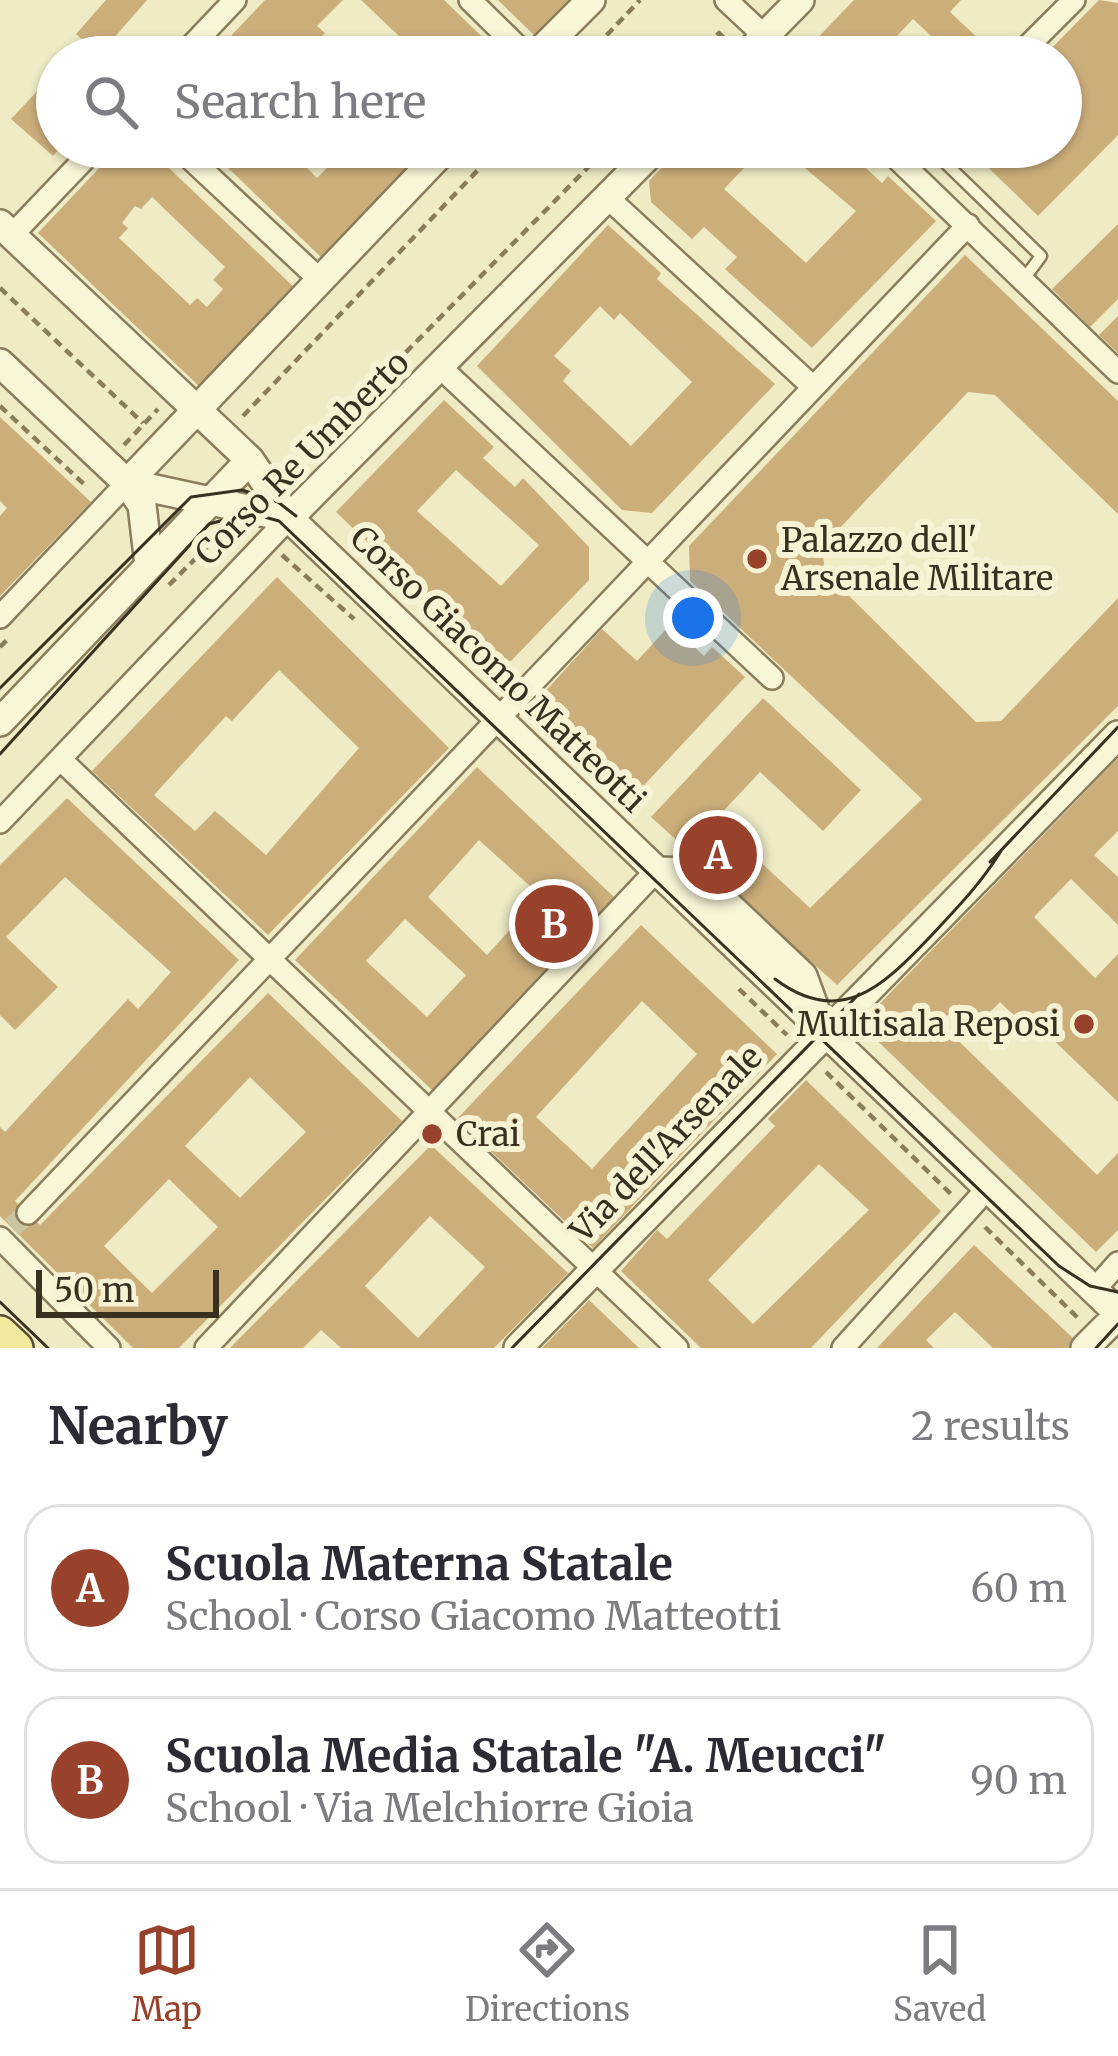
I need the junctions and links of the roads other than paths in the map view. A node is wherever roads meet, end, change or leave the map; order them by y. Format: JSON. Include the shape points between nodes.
{"nodes":[{"id":1,"x":235,"y":0,"type":"edge"},
{"id":2,"x":470,"y":0,"type":"edge"},
{"id":3,"x":591,"y":0,"type":"edge"},
{"id":4,"x":726,"y":0,"type":"edge"},
{"id":5,"x":800,"y":0,"type":"edge"},
{"id":6,"x":1074,"y":0,"type":"edge"},
{"id":7,"x":201,"y":36,"type":"edge"},
{"id":8,"x":509,"y":36,"type":"edge"},
{"id":9,"x":553,"y":36,"type":"edge"},
{"id":10,"x":747,"y":36,"type":"edge"},
{"id":11,"x":765,"y":36,"type":"edge"},
{"id":12,"x":1038,"y":36,"type":"edge"},
{"id":13,"x":73,"y":168,"type":"edge"},
{"id":14,"x":200,"y":168,"type":"edge"},
{"id":15,"x":427,"y":168,"type":"edge"},
{"id":16,"x":637,"y":168,"type":"edge"},
{"id":17,"x":950,"y":168,"type":"edge"},
{"id":18,"x":908,"y":169,"type":"edge"},
{"id":19,"x":608,"y":198,"type":"junction"},
{"id":20,"x":968,"y":225,"type":"junction"},
{"id":21,"x":6,"y":230,"type":"edge"},
{"id":22,"x":319,"y":279,"type":"junction"},
{"id":23,"x":1024,"y":279,"type":"junction"},
{"id":24,"x":0,"y":363,"type":"edge"},
{"id":25,"x":441,"y":368,"type":"junction"},
{"id":26,"x":1118,"y":372,"type":"edge"},
{"id":27,"x":812,"y":386,"type":"junction"},
{"id":28,"x":198,"y":410,"type":"junction"},
{"id":29,"x":260,"y":450,"type":"junction"},
{"id":30,"x":127,"y":483,"type":"junction"},
{"id":31,"x":209,"y":502,"type":"junction"},
{"id":32,"x":290,"y":518,"type":"junction"},
{"id":33,"x":645,"y":560,"type":"junction"},
{"id":34,"x":148,"y":565,"type":"junction"},
{"id":35,"x":0,"y":617,"type":"edge"},
{"id":36,"x":772,"y":678,"type":"dead end"},
{"id":37,"x":4,"y":711,"type":"edge"},
{"id":38,"x":496,"y":718,"type":"junction"},
{"id":39,"x":1118,"y":735,"type":"edge"},
{"id":40,"x":60,"y":759,"type":"junction"},
{"id":41,"x":0,"y":822,"type":"edge"},
{"id":42,"x":656,"y":872,"type":"junction"},
{"id":43,"x":272,"y":956,"type":"junction"},
{"id":44,"x":824,"y":1034,"type":"junction"},
{"id":45,"x":430,"y":1111,"type":"junction"},
{"id":46,"x":987,"y":1189,"type":"junction"},
{"id":47,"x":10,"y":1229,"type":"edge"},
{"id":48,"x":1118,"y":1263,"type":"edge"},
{"id":49,"x":595,"y":1270,"type":"junction"},
{"id":50,"x":1094,"y":1290,"type":"junction"},
{"id":51,"x":1118,"y":1314,"type":"edge"},
{"id":52,"x":0,"y":1333,"type":"edge"},
{"id":53,"x":16,"y":1348,"type":"edge"},
{"id":54,"x":110,"y":1348,"type":"edge"},
{"id":55,"x":206,"y":1348,"type":"edge"},
{"id":56,"x":518,"y":1348,"type":"edge"},
{"id":57,"x":676,"y":1348,"type":"edge"},
{"id":58,"x":843,"y":1348,"type":"edge"},
{"id":59,"x":1085,"y":1348,"type":"edge"}],
"edges":[{"from":1,"to":7,"type":"street"},
{"from":2,"to":8,"type":"street"},
{"from":3,"to":9,"type":"street"},
{"from":4,"to":10,"type":"street"},
{"from":5,"to":11,"type":"street"},
{"from":6,"to":12,"type":"street"},
{"from":13,"to":21,"type":"street"},
{"from":14,"to":22,"type":"street"},
{"from":15,"to":22,"type":"street"},
{"from":16,"to":19,"type":"street","name":"Corso Re Umberto"},
{"from":17,"to":23,"type":"lane","via":[[1040,256]]},
{"from":18,"to":20,"type":"street"},
{"from":19,"to":25,"type":"street","name":"Corso Re Umberto"},
{"from":19,"to":27,"type":"street"},
{"from":20,"to":23,"type":"street"},
{"from":20,"to":27,"type":"street"},
{"from":21,"to":28,"type":"street","name":"Corso Giacomo Matteotti"},
{"from":22,"to":28,"type":"street"},
{"from":23,"to":26,"type":"street"},
{"from":24,"to":30,"type":"street"},
{"from":25,"to":32,"type":"street","name":"Corso Re Umberto"},
{"from":25,"to":33,"type":"street"},
{"from":27,"to":33,"type":"street"},
{"from":28,"to":29,"type":"street","name":"Corso Giacomo Matteotti"},
{"from":28,"to":30,"type":"street"},
{"from":29,"to":31,"type":"street","name":"Corso Re Umberto"},
{"from":29,"to":32,"type":"street","name":"Corso Giacomo Matteotti"},
{"from":30,"to":31,"type":"street"},
{"from":30,"to":34,"type":"street","name":"Corso Re Umberto","via":[[142,505]]},
{"from":30,"to":35,"type":"street"},
{"from":31,"to":32,"type":"street"},
{"from":31,"to":34,"type":"street","name":"Corso Re Umberto"},
{"from":32,"to":38,"type":"street","name":"Corso Giacomo Matteotti"},
{"from":32,"to":40,"type":"street","name":"Corso Re Umberto"},
{"from":33,"to":36,"type":"street"},
{"from":33,"to":38,"type":"street"},
{"from":34,"to":37,"type":"street","name":"Corso Re Umberto"},
{"from":38,"to":42,"type":"street","name":"Corso Giacomo Matteotti"},
{"from":38,"to":43,"type":"street"},
{"from":39,"to":44,"type":"street","name":"Via dell'Arsenale"},
{"from":40,"to":41,"type":"street","name":"Corso Re Umberto"},
{"from":40,"to":43,"type":"street"},
{"from":42,"to":44,"type":"street","name":"Corso Giacomo Matteotti"},
{"from":42,"to":45,"type":"street"},
{"from":43,"to":45,"type":"street"},
{"from":43,"to":47,"type":"street"},
{"from":44,"to":46,"type":"street","name":"Corso Giacomo Matteotti"},
{"from":44,"to":49,"type":"street","name":"Via dell'Arsenale"},
{"from":45,"to":49,"type":"street"},
{"from":45,"to":55,"type":"street"},
{"from":46,"to":50,"type":"street","name":"Corso Giacomo Matteotti"},
{"from":46,"to":58,"type":"street"},
{"from":47,"to":54,"type":"street"},
{"from":48,"to":50,"type":"street"},
{"from":49,"to":56,"type":"street","name":"Via dell'Arsenale"},
{"from":49,"to":57,"type":"street"},
{"from":50,"to":51,"type":"street","name":"Corso Giacomo Matteotti"},
{"from":51,"to":59,"type":"street"},
{"from":52,"to":53,"type":"main road"}]}
